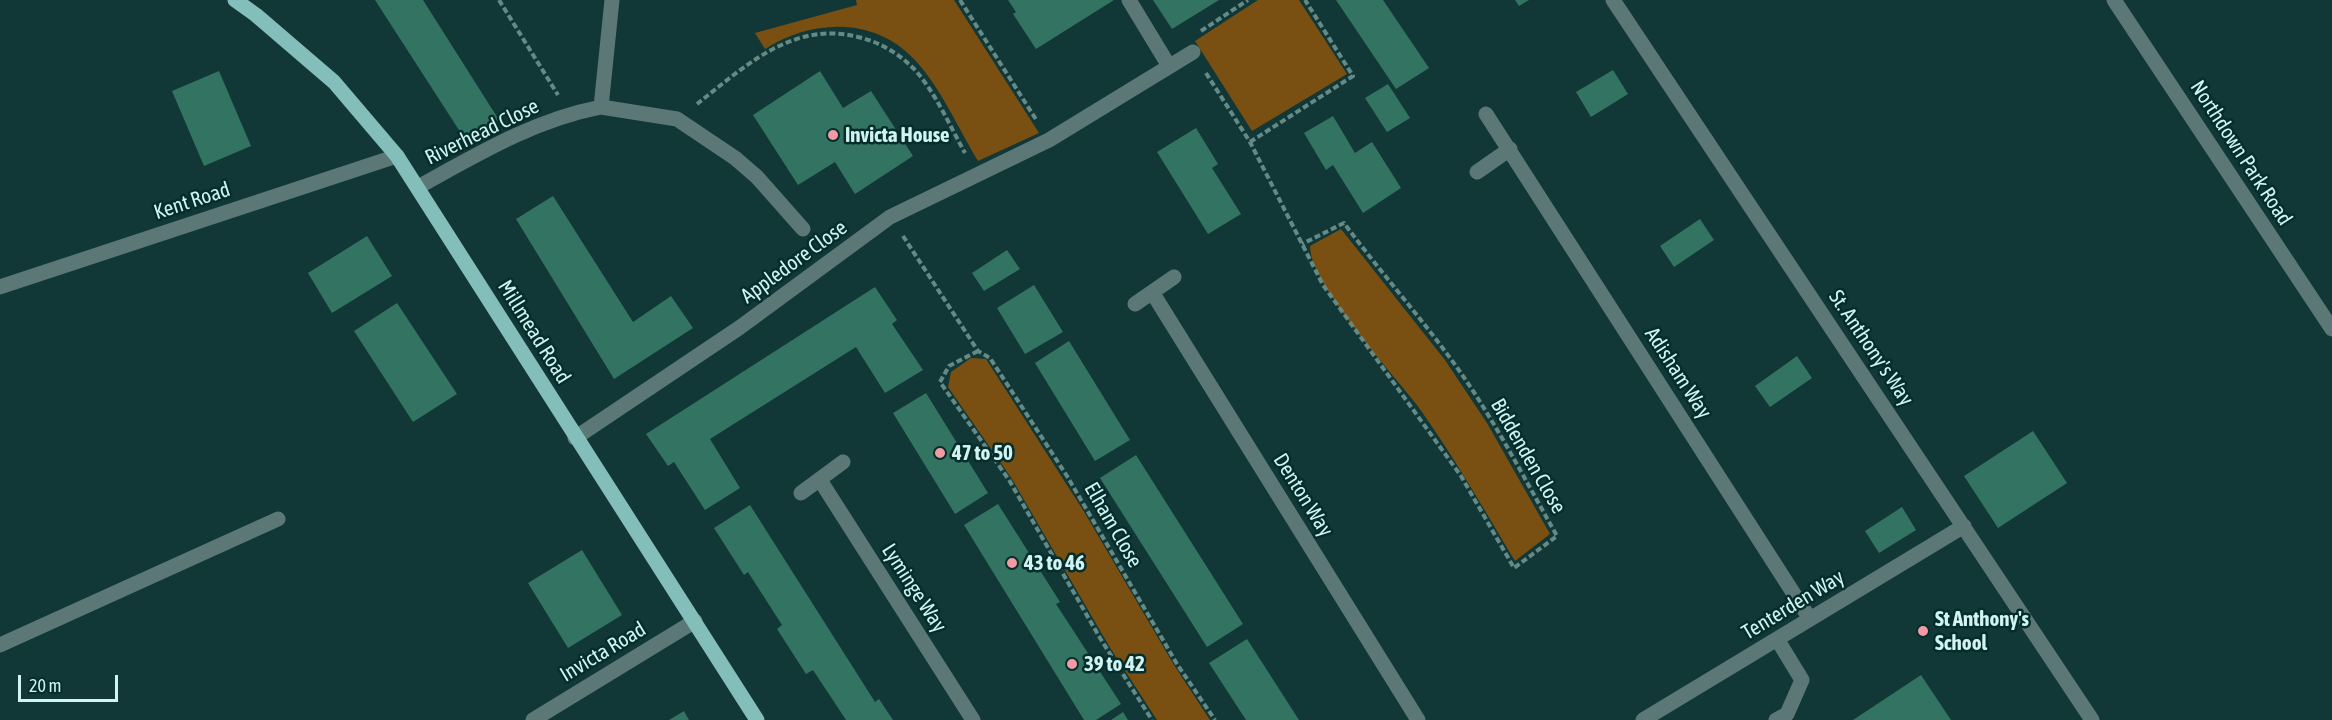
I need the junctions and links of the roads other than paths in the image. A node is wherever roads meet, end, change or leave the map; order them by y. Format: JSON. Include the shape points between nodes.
{"nodes":[{"id":1,"x":235,"y":0,"type":"edge"},
{"id":2,"x":612,"y":0,"type":"edge"},
{"id":3,"x":1129,"y":0,"type":"edge"},
{"id":4,"x":1613,"y":0,"type":"edge"},
{"id":5,"x":2114,"y":0,"type":"edge"},
{"id":6,"x":1190,"y":46,"type":"road end"},
{"id":7,"x":1169,"y":66,"type":"junction"},
{"id":8,"x":601,"y":107,"type":"junction"},
{"id":9,"x":1486,"y":114,"type":"dead end"},
{"id":10,"x":1510,"y":149,"type":"junction"},
{"id":11,"x":397,"y":156,"type":"junction"},
{"id":12,"x":1477,"y":172,"type":"dead end"},
{"id":13,"x":418,"y":187,"type":"junction"},
{"id":14,"x":802,"y":230,"type":"dead end"},
{"id":15,"x":1174,"y":277,"type":"dead end"},
{"id":16,"x":0,"y":287,"type":"edge"},
{"id":17,"x":1152,"y":292,"type":"junction"},
{"id":18,"x":1135,"y":304,"type":"dead end"},
{"id":19,"x":2332,"y":329,"type":"edge"},
{"id":20,"x":575,"y":438,"type":"junction"},
{"id":21,"x":843,"y":462,"type":"dead end"},
{"id":22,"x":820,"y":480,"type":"junction"},
{"id":23,"x":801,"y":493,"type":"dead end"},
{"id":24,"x":278,"y":519,"type":"dead end"},
{"id":25,"x":1965,"y":525,"type":"junction"},
{"id":26,"x":1810,"y":619,"type":"junction"},
{"id":27,"x":696,"y":621,"type":"junction"},
{"id":28,"x":1777,"y":639,"type":"junction"},
{"id":29,"x":0,"y":645,"type":"edge"},
{"id":30,"x":533,"y":720,"type":"edge"},
{"id":31,"x":757,"y":720,"type":"edge"},
{"id":32,"x":973,"y":720,"type":"edge"},
{"id":33,"x":1418,"y":720,"type":"edge"},
{"id":34,"x":1643,"y":720,"type":"edge"},
{"id":35,"x":1776,"y":720,"type":"edge"},
{"id":36,"x":2092,"y":720,"type":"edge"}],
"edges":[{"from":1,"to":11,"type":"main road","name":"Millmead Road","via":[[334,82]]},
{"from":2,"to":8,"type":"street"},
{"from":3,"to":7,"type":"street"},
{"from":4,"to":25,"type":"street","name":"St. Anthony's Way"},
{"from":5,"to":19,"type":"street","name":"Northdown Park Road"},
{"from":6,"to":7,"type":"street","name":"Appledore Close"},
{"from":7,"to":20,"type":"street","name":"Appledore Close","via":[[1049,140],[890,217],[739,328]]},
{"from":8,"to":13,"type":"street","name":"Riverhead Close","via":[[570,113],[515,134]]},
{"from":8,"to":14,"type":"street","name":"Riverhead Close","via":[[677,119],[757,177]]},
{"from":9,"to":10,"type":"street","name":"Adisham Way"},
{"from":10,"to":12,"type":"street"},
{"from":10,"to":26,"type":"street","name":"Adisham Way"},
{"from":11,"to":13,"type":"main road","name":"Millmead Road"},
{"from":11,"to":16,"type":"street","name":"Kent Road"},
{"from":13,"to":20,"type":"main road","name":"Millmead Road"},
{"from":15,"to":17,"type":"street"},
{"from":17,"to":18,"type":"street"},
{"from":17,"to":33,"type":"street","name":"Denton Way"},
{"from":20,"to":27,"type":"main road","name":"Millmead Road"},
{"from":21,"to":22,"type":"street"},
{"from":22,"to":23,"type":"street"},
{"from":22,"to":32,"type":"street","name":"Lyminge Way"},
{"from":24,"to":29,"type":"street"},
{"from":25,"to":26,"type":"street","name":"Tenterden Way"},
{"from":25,"to":36,"type":"street","name":"St. Anthony's Way"},
{"from":26,"to":28,"type":"street","name":"Tenterden Way"},
{"from":27,"to":30,"type":"street","name":"Invicta Road"},
{"from":27,"to":31,"type":"main road","name":"Millmead Road"},
{"from":28,"to":34,"type":"street","name":"Tenterden Way"},
{"from":28,"to":35,"type":"street","via":[[1802,680],[1787,714]]}]}
